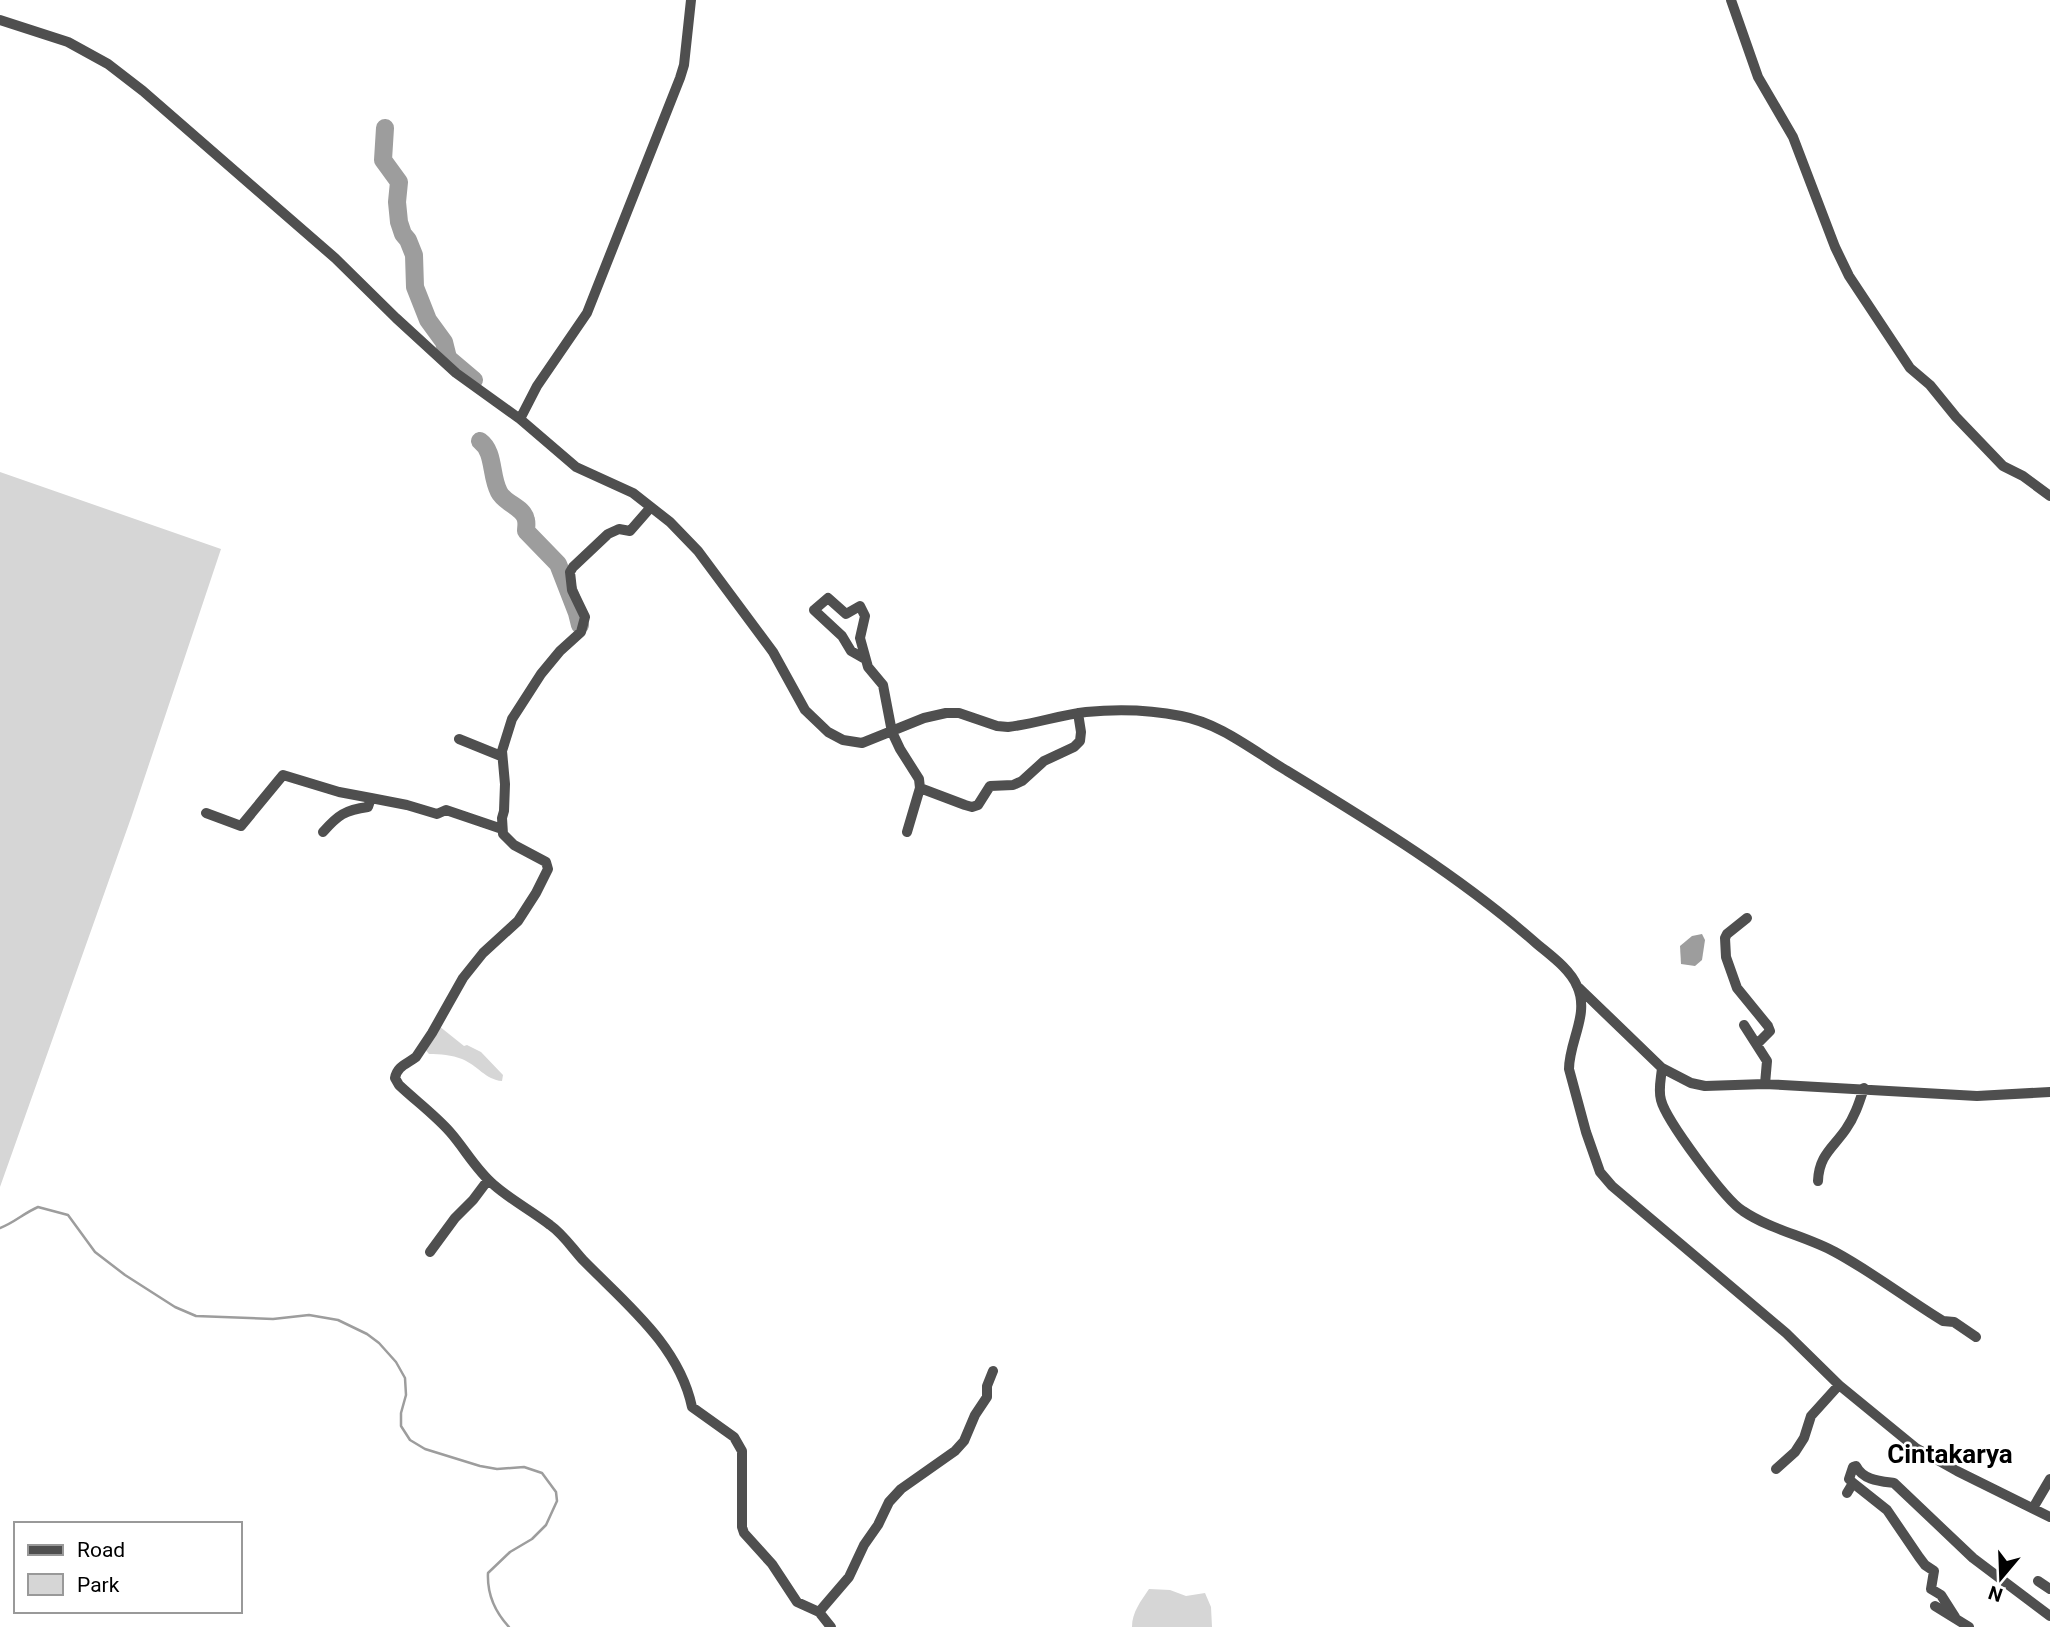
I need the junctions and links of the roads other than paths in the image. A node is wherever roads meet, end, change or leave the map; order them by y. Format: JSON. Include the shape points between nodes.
{"nodes":[{"id":1,"x":691,"y":0,"type":"edge"},
{"id":2,"x":1731,"y":0,"type":"edge"},
{"id":3,"x":0,"y":20,"type":"edge"},
{"id":4,"x":520,"y":419,"type":"junction"},
{"id":5,"x":2050,"y":496,"type":"edge"},
{"id":6,"x":651,"y":507,"type":"junction"},
{"id":7,"x":865,"y":659,"type":"junction"},
{"id":8,"x":1078,"y":713,"type":"junction"},
{"id":9,"x":892,"y":732,"type":"junction"},
{"id":10,"x":459,"y":739,"type":"dead end"},
{"id":11,"x":501,"y":756,"type":"junction"},
{"id":12,"x":920,"y":788,"type":"junction"},
{"id":13,"x":371,"y":798,"type":"junction"},
{"id":14,"x":206,"y":813,"type":"dead end"},
{"id":15,"x":502,"y":829,"type":"junction"},
{"id":16,"x":323,"y":831,"type":"dead end"},
{"id":17,"x":907,"y":832,"type":"dead end"},
{"id":18,"x":1747,"y":918,"type":"dead end"},
{"id":19,"x":1577,"y":986,"type":"junction"},
{"id":20,"x":1744,"y":1025,"type":"dead end"},
{"id":21,"x":1757,"y":1044,"type":"junction"},
{"id":22,"x":1662,"y":1068,"type":"junction"},
{"id":23,"x":1765,"y":1084,"type":"junction"},
{"id":24,"x":1864,"y":1088,"type":"junction"},
{"id":25,"x":2050,"y":1092,"type":"edge"},
{"id":26,"x":488,"y":1180,"type":"junction"},
{"id":27,"x":1818,"y":1181,"type":"dead end"},
{"id":28,"x":430,"y":1252,"type":"dead end"},
{"id":29,"x":1976,"y":1337,"type":"dead end"},
{"id":30,"x":993,"y":1371,"type":"dead end"},
{"id":31,"x":1839,"y":1385,"type":"junction"},
{"id":32,"x":1776,"y":1469,"type":"dead end"},
{"id":33,"x":2050,"y":1479,"type":"edge"},
{"id":34,"x":2033,"y":1508,"type":"junction"},
{"id":35,"x":2050,"y":1517,"type":"edge"},
{"id":36,"x":2038,"y":1581,"type":"dead end"},
{"id":37,"x":2050,"y":1589,"type":"edge"},
{"id":38,"x":1935,"y":1606,"type":"dead end"},
{"id":39,"x":819,"y":1612,"type":"junction"},
{"id":40,"x":2050,"y":1616,"type":"edge"},
{"id":41,"x":1955,"y":1617,"type":"junction"},
{"id":42,"x":831,"y":1627,"type":"edge"},
{"id":43,"x":1969,"y":1627,"type":"edge"}],
"edges":[{"from":1,"to":4,"type":"street","via":[[680,78],[587,313]]},
{"from":2,"to":5,"type":"street","via":[[1758,77],[1793,137],[1849,276],[1910,368],[2003,466]]},
{"from":3,"to":4,"type":"street","via":[[68,42],[113,68],[335,258],[456,373]]},
{"from":4,"to":6,"type":"street","via":[[576,467]]},
{"from":6,"to":9,"type":"street","via":[[698,551],[773,652],[805,710],[822,727],[856,743]]},
{"from":6,"to":11,"type":"street","via":[[630,531],[608,534],[573,567],[572,590],[585,617],[581,632],[541,674],[512,719]]},
{"from":7,"to":7,"type":"street","via":[[860,638],[865,616],[860,606],[846,614],[828,598],[814,610],[851,651]]},
{"from":7,"to":9,"type":"street","via":[[883,685]]},
{"from":8,"to":9,"type":"street","via":[[1008,727],[946,713]]},
{"from":8,"to":12,"type":"street","via":[[1080,741],[1074,747],[1044,761],[1022,781],[990,786],[978,805],[965,805]]},
{"from":8,"to":19,"type":"street","via":[[1179,715],[1228,733],[1351,809],[1499,912],[1550,955]]},
{"from":9,"to":12,"type":"street"},
{"from":10,"to":11,"type":"street"},
{"from":11,"to":15,"type":"street","via":[[505,784]]},
{"from":12,"to":17,"type":"street"},
{"from":13,"to":14,"type":"street","via":[[283,775],[241,826]]},
{"from":13,"to":15,"type":"street","via":[[437,814],[446,810]]},
{"from":13,"to":16,"type":"street","via":[[368,807],[351,809]]},
{"from":15,"to":26,"type":"street","via":[[506,839],[546,862],[548,869],[525,912],[470,969],[416,1057],[396,1076],[399,1085],[452,1134]]},
{"from":18,"to":21,"type":"street","via":[[1727,934],[1726,957],[1742,998],[1770,1031]]},
{"from":19,"to":22,"type":"street"},
{"from":19,"to":31,"type":"street","via":[[1581,1007],[1569,1069],[1600,1172],[1786,1333]]},
{"from":20,"to":21,"type":"street"},
{"from":21,"to":23,"type":"street","via":[[1767,1061]]},
{"from":22,"to":23,"type":"street","via":[[1698,1085]]},
{"from":22,"to":29,"type":"street","via":[[1664,1108],[1733,1204],[1773,1227],[1835,1252]]},
{"from":23,"to":24,"type":"street"},
{"from":24,"to":25,"type":"street","via":[[1977,1096]]},
{"from":24,"to":27,"type":"street","via":[[1846,1130],[1822,1160]]},
{"from":26,"to":28,"type":"street"},
{"from":26,"to":39,"type":"street","via":[[557,1230],[662,1342],[680,1371],[692,1406],[734,1437],[743,1451],[744,1533],[797,1602]]},
{"from":30,"to":39,"type":"street","via":[[987,1396],[964,1441],[889,1502],[849,1577]]},
{"from":31,"to":32,"type":"street","via":[[1811,1416],[1796,1452]]},
{"from":31,"to":34,"type":"street","via":[[1916,1448]]},
{"from":33,"to":34,"type":"street"},
{"from":34,"to":35,"type":"street"},
{"from":36,"to":37,"type":"street"},
{"from":38,"to":41,"type":"street"},
{"from":39,"to":42,"type":"street"},
{"from":40,"to":41,"type":"street","via":[[1973,1558],[1894,1482],[1864,1476],[1853,1467],[1850,1488],[1887,1510],[1934,1571],[1931,1589],[1941,1595]]},
{"from":41,"to":43,"type":"street"}]}
